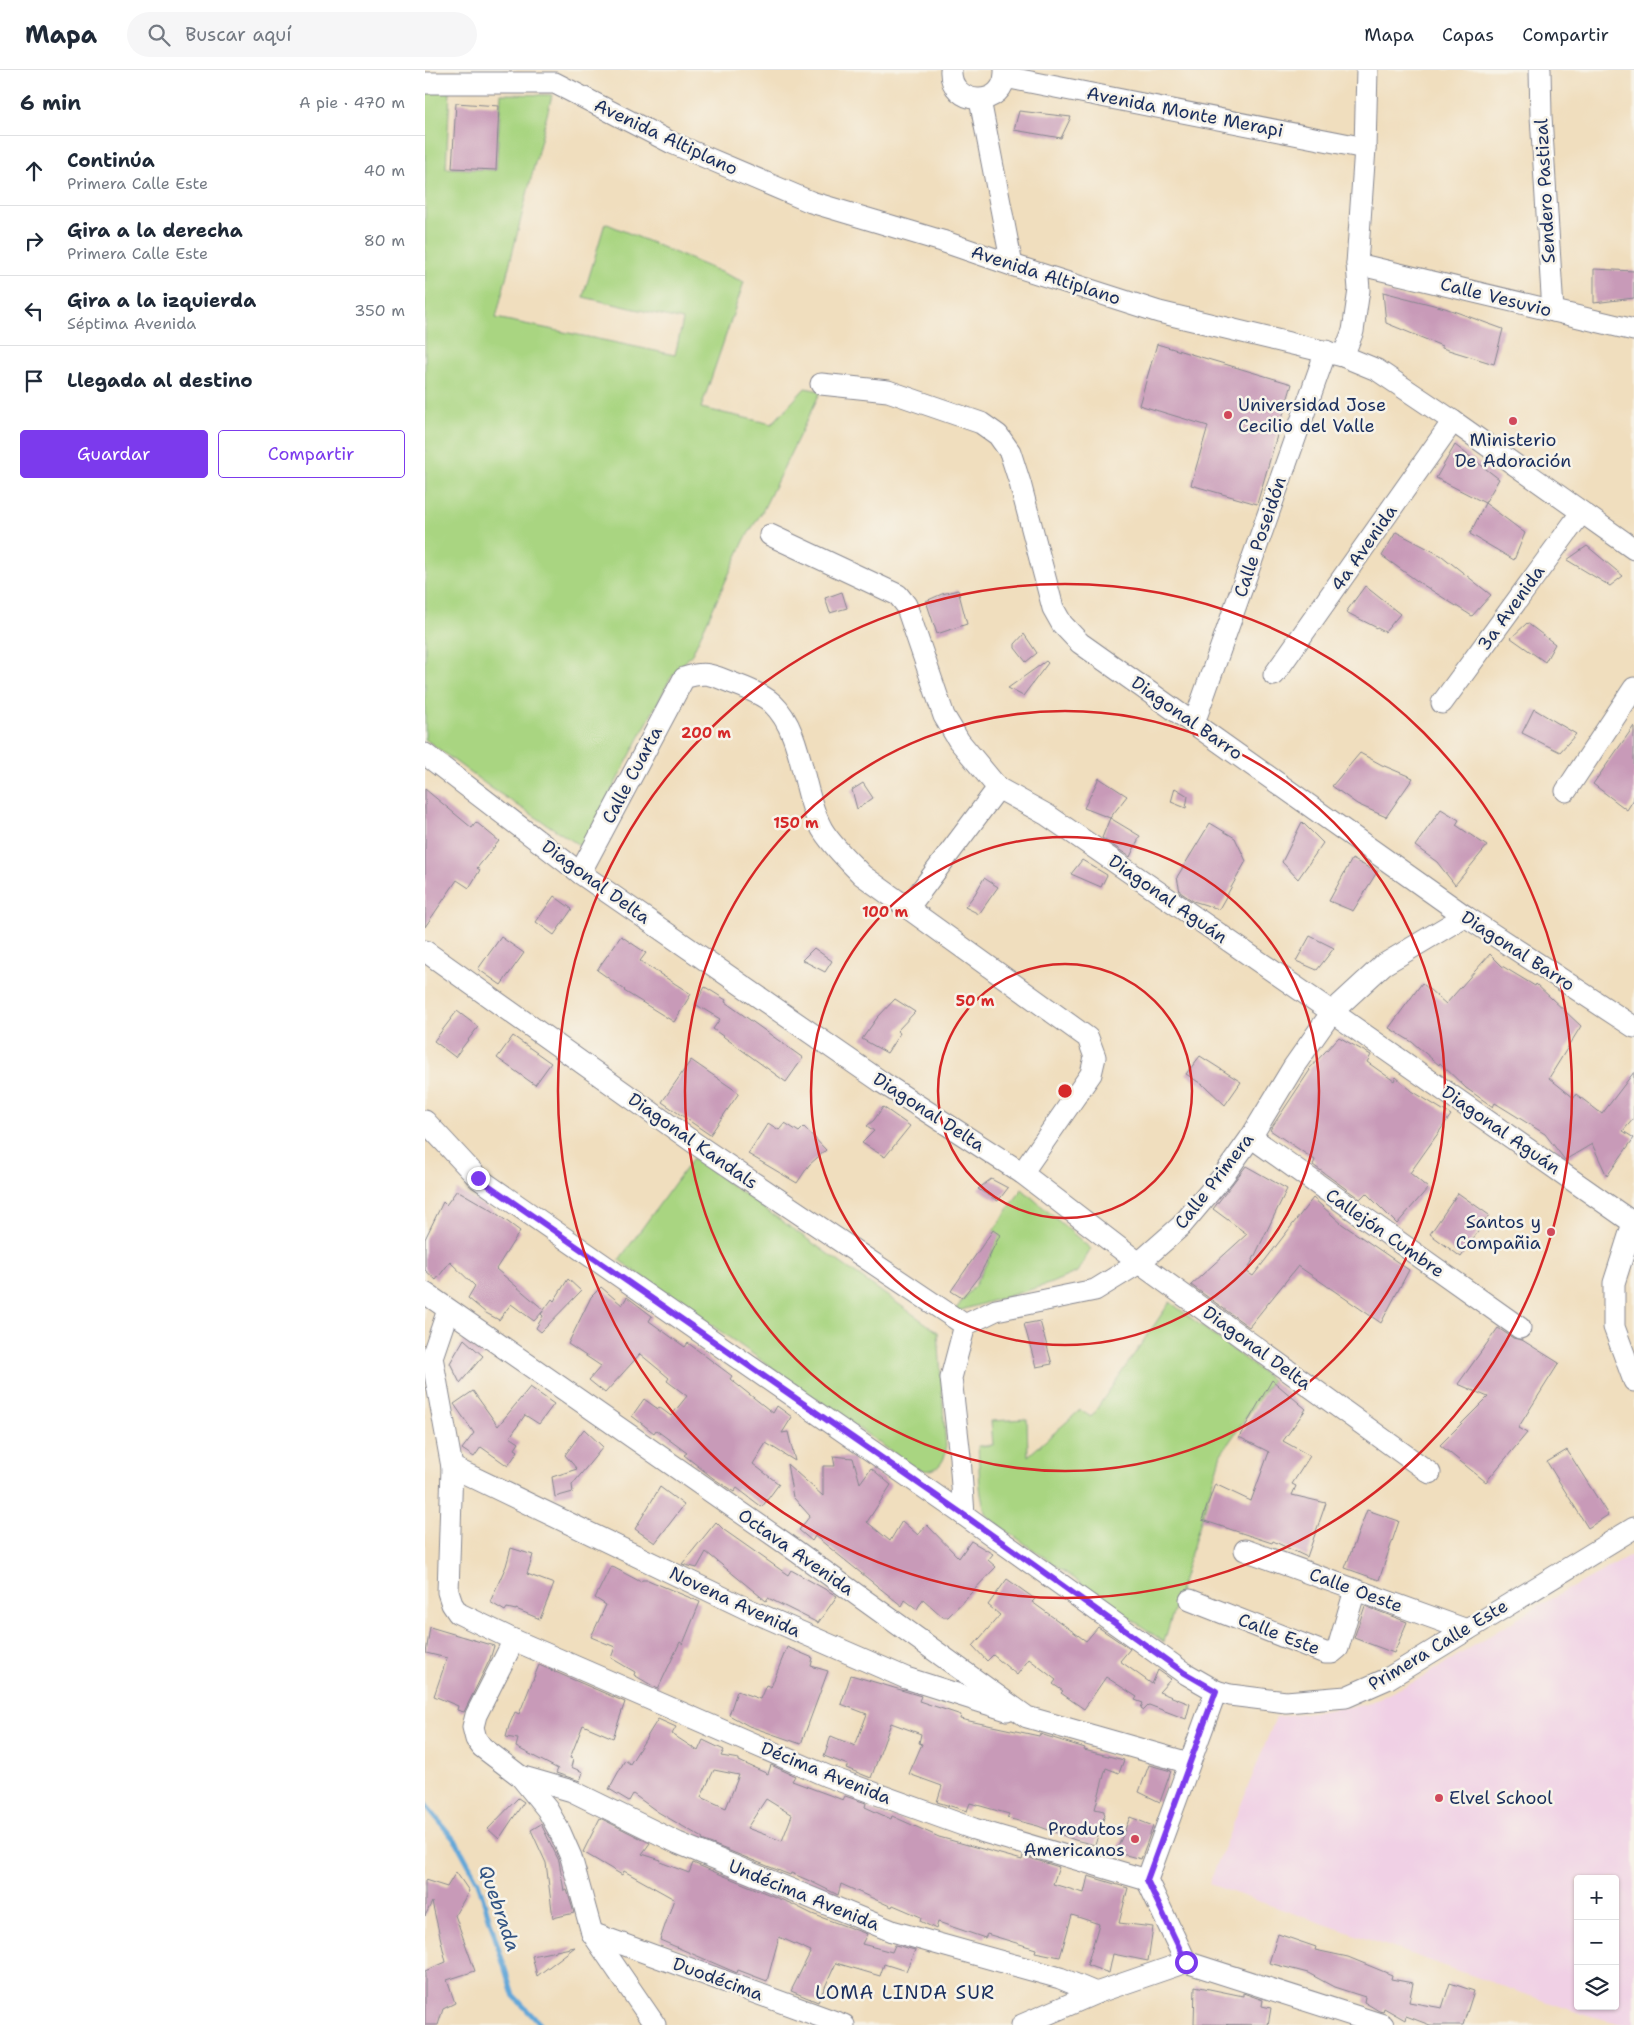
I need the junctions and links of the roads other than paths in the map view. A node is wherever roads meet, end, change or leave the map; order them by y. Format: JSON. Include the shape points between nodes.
{"nodes":[{"id":1,"x":951,"y":70,"type":"edge"},
{"id":2,"x":1367,"y":70,"type":"edge"},
{"id":3,"x":1540,"y":70,"type":"edge"},
{"id":4,"x":1005,"y":74,"type":"edge"},
{"id":5,"x":558,"y":77,"type":"edge"},
{"id":6,"x":425,"y":83,"type":"edge"},
{"id":7,"x":980,"y":100,"type":"junction"},
{"id":8,"x":1365,"y":148,"type":"junction"},
{"id":9,"x":1357,"y":264,"type":"junction"},
{"id":10,"x":1012,"y":265,"type":"junction"},
{"id":11,"x":1553,"y":311,"type":"junction"},
{"id":12,"x":1634,"y":330,"type":"edge"},
{"id":13,"x":1335,"y":354,"type":"junction"},
{"id":14,"x":821,"y":384,"type":"dead end"},
{"id":15,"x":1453,"y":421,"type":"junction"},
{"id":16,"x":1581,"y":513,"type":"junction"},
{"id":17,"x":770,"y":535,"type":"dead end"},
{"id":18,"x":1634,"y":549,"type":"edge"},
{"id":19,"x":1274,"y":675,"type":"dead end"},
{"id":20,"x":1634,"y":688,"type":"edge"},
{"id":21,"x":1442,"y":703,"type":"dead end"},
{"id":22,"x":1195,"y":723,"type":"junction"},
{"id":23,"x":425,"y":754,"type":"edge"},
{"id":24,"x":998,"y":788,"type":"junction"},
{"id":25,"x":1566,"y":791,"type":"dead end"},
{"id":26,"x":580,"y":873,"type":"junction"},
{"id":27,"x":908,"y":908,"type":"junction"},
{"id":28,"x":1465,"y":916,"type":"junction"},
{"id":29,"x":425,"y":951,"type":"edge"},
{"id":30,"x":1332,"y":1012,"type":"junction"},
{"id":31,"x":1634,"y":1027,"type":"edge"},
{"id":32,"x":425,"y":1121,"type":"edge"},
{"id":33,"x":1251,"y":1137,"type":"junction"},
{"id":34,"x":1022,"y":1173,"type":"junction"},
{"id":35,"x":1633,"y":1221,"type":"edge"},
{"id":36,"x":1139,"y":1262,"type":"junction"},
{"id":37,"x":425,"y":1293,"type":"edge"},
{"id":38,"x":448,"y":1310,"type":"junction"},
{"id":39,"x":965,"y":1325,"type":"junction"},
{"id":40,"x":1520,"y":1328,"type":"dead end"},
{"id":41,"x":1634,"y":1381,"type":"edge"},
{"id":42,"x":452,"y":1467,"type":"junction"},
{"id":43,"x":1430,"y":1473,"type":"dead end"},
{"id":44,"x":964,"y":1515,"type":"junction"},
{"id":45,"x":1634,"y":1528,"type":"edge"},
{"id":46,"x":1245,"y":1550,"type":"dead end"},
{"id":47,"x":1355,"y":1590,"type":"junction"},
{"id":48,"x":1190,"y":1600,"type":"dead end"},
{"id":49,"x":1467,"y":1630,"type":"junction"},
{"id":50,"x":514,"y":1640,"type":"junction"},
{"id":51,"x":1216,"y":1691,"type":"junction"},
{"id":52,"x":1027,"y":1717,"type":"junction"},
{"id":53,"x":1189,"y":1764,"type":"junction"},
{"id":54,"x":519,"y":1776,"type":"junction"},
{"id":55,"x":1147,"y":1880,"type":"junction"},
{"id":56,"x":592,"y":1933,"type":"junction"},
{"id":57,"x":1186,"y":1962,"type":"junction"},
{"id":58,"x":1096,"y":1993,"type":"junction"},
{"id":59,"x":655,"y":2025,"type":"edge"},
{"id":60,"x":844,"y":2025,"type":"edge"},
{"id":61,"x":1022,"y":2025,"type":"edge"},
{"id":62,"x":1383,"y":2025,"type":"edge"}],
"edges":[{"from":1,"to":7,"type":"street","via":[[954,85],[961,93]]},
{"from":2,"to":8,"type":"street","name":"Calle Poseidón"},
{"from":3,"to":11,"type":"street","name":"Sendero Pastizal"},
{"from":4,"to":7,"type":"street","via":[[997,93]]},
{"from":4,"to":8,"type":"street","name":"Avenida Monte Merapi"},
{"from":5,"to":6,"type":"street","name":"Avenida Altiplano"},
{"from":5,"to":10,"type":"street","name":"Avenida Altiplano","via":[[672,143],[811,202]]},
{"from":7,"to":10,"type":"street"},
{"from":8,"to":9,"type":"street","name":"Calle Poseidón"},
{"from":9,"to":11,"type":"street","name":"Calle Vesuvio"},
{"from":9,"to":13,"type":"street","name":"Calle Poseidón","via":[[1359,290],[1353,331]]},
{"from":10,"to":13,"type":"street","name":"Avenida Altiplano","via":[[1159,312]]},
{"from":11,"to":12,"type":"street","name":"Calle Vesuvio"},
{"from":13,"to":15,"type":"street","name":"Avenida Altiplano","via":[[1377,370]]},
{"from":13,"to":22,"type":"street","name":"Calle Poseidón"},
{"from":14,"to":22,"type":"street","name":"Diagonal Barro","via":[[888,391],[981,423],[998,435],[1010,452],[1053,608],[1062,624],[1080,643]]},
{"from":15,"to":16,"type":"street","name":"Avenida Altiplano"},
{"from":15,"to":19,"type":"street","name":"4a Avenida"},
{"from":16,"to":18,"type":"street","name":"Avenida Altiplano"},
{"from":16,"to":21,"type":"street","name":"3a Avenida"},
{"from":17,"to":24,"type":"street","name":"Diagonal Aguán","via":[[898,595],[906,604],[944,716],[959,741]]},
{"from":20,"to":25,"type":"street"},
{"from":22,"to":28,"type":"street","name":"Diagonal Barro"},
{"from":23,"to":26,"type":"street","name":"Diagonal Delta"},
{"from":24,"to":27,"type":"street"},
{"from":24,"to":30,"type":"street","name":"Diagonal Aguán","via":[[1047,815]]},
{"from":26,"to":27,"type":"street","name":"Calle Cuarta","via":[[684,678],[701,672],[739,685],[771,703],[786,721],[806,787],[823,829],[837,850],[862,874]]},
{"from":26,"to":34,"type":"street","name":"Diagonal Delta","via":[[883,1083]]},
{"from":27,"to":34,"type":"street","via":[[1089,1038],[1095,1057],[1091,1074]]},
{"from":28,"to":30,"type":"street","name":"Calle Primera","via":[[1383,965]]},
{"from":28,"to":31,"type":"street","name":"Diagonal Barro"},
{"from":29,"to":39,"type":"street","name":"Diagonal Kandals","via":[[696,1144]]},
{"from":30,"to":33,"type":"street","name":"Calle Primera","via":[[1294,1066]]},
{"from":30,"to":35,"type":"street","name":"Diagonal Aguán"},
{"from":32,"to":44,"type":"street","name":"Primera Calle Este","via":[[478,1178]]},
{"from":33,"to":36,"type":"street","name":"Calle Primera","via":[[1181,1226]]},
{"from":33,"to":40,"type":"street","name":"Callejón Cumbre"},
{"from":34,"to":36,"type":"street","name":"Diagonal Delta"},
{"from":35,"to":41,"type":"street","via":[[1614,1283],[1613,1327]]},
{"from":36,"to":39,"type":"street","name":"Calle Primera","via":[[1095,1290],[996,1310]]},
{"from":36,"to":43,"type":"street","name":"Diagonal Delta"},
{"from":37,"to":38,"type":"street","name":"Octava Avenida"},
{"from":38,"to":42,"type":"street","name":"Décima Avenida","via":[[432,1357]]},
{"from":38,"to":52,"type":"street","name":"Octava Avenida","via":[[781,1540]]},
{"from":39,"to":44,"type":"street","via":[[951,1378]]},
{"from":42,"to":50,"type":"street","name":"Décima Avenida","via":[[448,1592],[452,1604],[458,1613]]},
{"from":42,"to":52,"type":"street","name":"Novena Avenida","via":[[754,1612],[906,1678]]},
{"from":44,"to":51,"type":"street","name":"Primera Calle Este","via":[[1183,1672]]},
{"from":45,"to":49,"type":"street","name":"Primera Calle Este"},
{"from":46,"to":47,"type":"street","name":"Calle Oeste"},
{"from":47,"to":48,"type":"street","name":"Calle Este","via":[[1338,1648],[1332,1653]]},
{"from":47,"to":49,"type":"street","name":"Calle Oeste"},
{"from":49,"to":51,"type":"street","name":"Primera Calle Este","via":[[1387,1679],[1346,1697],[1286,1702]]},
{"from":50,"to":54,"type":"street","via":[[473,1727],[482,1747]]},
{"from":50,"to":55,"type":"street","name":"Décima Avenida","via":[[827,1776],[974,1829]]},
{"from":51,"to":53,"type":"street"},
{"from":52,"to":53,"type":"street","name":"Octava Avenida"},
{"from":53,"to":55,"type":"street"},
{"from":54,"to":56,"type":"street","via":[[547,1809],[561,1832]]},
{"from":54,"to":58,"type":"street","name":"Undécima Avenida","via":[[572,1791],[678,1843],[892,1931],[1060,1978]]},
{"from":55,"to":57,"type":"street"},
{"from":56,"to":59,"type":"street"},
{"from":56,"to":60,"type":"street","name":"Duodécima"},
{"from":57,"to":58,"type":"street"},
{"from":57,"to":62,"type":"street"},
{"from":58,"to":61,"type":"street"}]}
